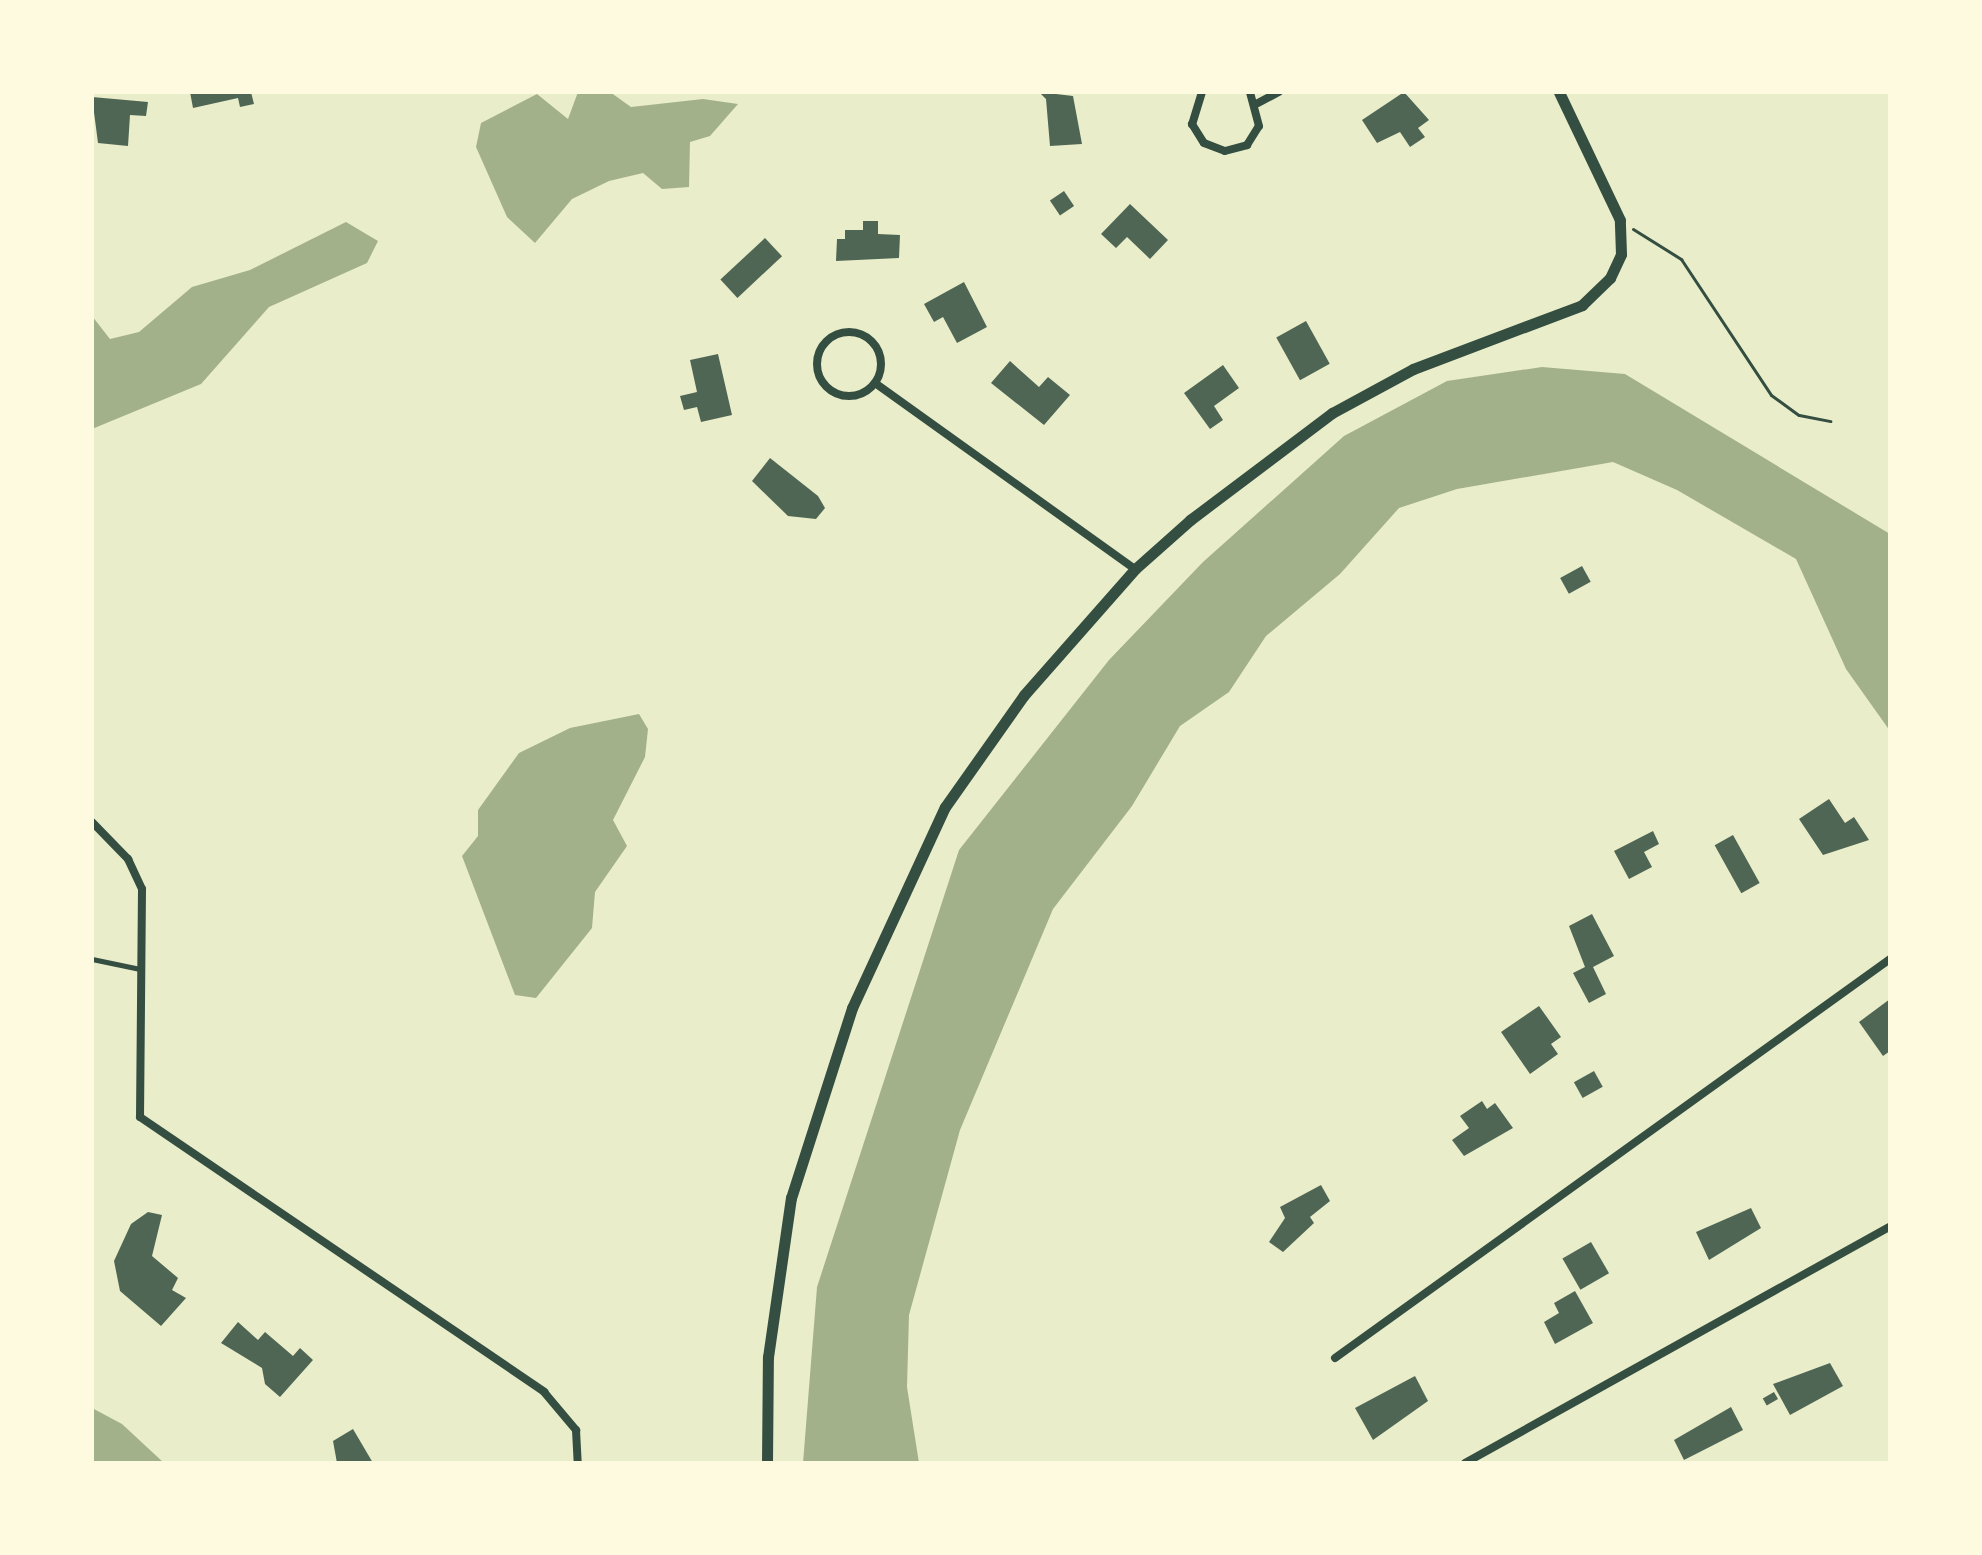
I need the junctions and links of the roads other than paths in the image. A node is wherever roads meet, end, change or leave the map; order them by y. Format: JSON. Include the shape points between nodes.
{"nodes":[{"id":1,"x":1202,"y":92,"type":"edge"},
{"id":2,"x":1250,"y":92,"type":"edge"},
{"id":3,"x":1279,"y":92,"type":"edge"},
{"id":4,"x":1559,"y":92,"type":"edge"},
{"id":5,"x":1258,"y":103,"type":"junction"},
{"id":6,"x":875,"y":383,"type":"junction"},
{"id":7,"x":1135,"y":569,"type":"junction"},
{"id":8,"x":92,"y":822,"type":"edge"},
{"id":9,"x":92,"y":959,"type":"edge"},
{"id":10,"x":1890,"y":959,"type":"edge"},
{"id":11,"x":140,"y":969,"type":"junction"},
{"id":12,"x":1890,"y":1226,"type":"edge"},
{"id":13,"x":1335,"y":1358,"type":"dead end"},
{"id":14,"x":578,"y":1463,"type":"edge"},
{"id":15,"x":767,"y":1463,"type":"edge"},
{"id":16,"x":1465,"y":1463,"type":"edge"}],
"edges":[{"from":1,"to":5,"type":"street","via":[[1192,124],[1204,143],[1225,151],[1255,136]]},
{"from":2,"to":5,"type":"street"},
{"from":3,"to":5,"type":"street"},
{"from":4,"to":7,"type":"street","via":[[1616,210],[1621,228],[1618,266],[1582,305],[1413,369],[1332,413]]},
{"from":6,"to":6,"type":"street","via":[[882,362],[864,335],[843,332],[824,344],[819,373],[830,389],[849,396]]},
{"from":6,"to":7,"type":"street"},
{"from":7,"to":15,"type":"street","via":[[982,747],[945,807],[852,1008],[791,1198],[768,1357]]},
{"from":8,"to":11,"type":"street","via":[[128,859],[142,889]]},
{"from":9,"to":11,"type":"lane"},
{"from":10,"to":13,"type":"street"},
{"from":11,"to":14,"type":"street","via":[[140,1117],[544,1392],[576,1430]]},
{"from":12,"to":16,"type":"street"}]}
